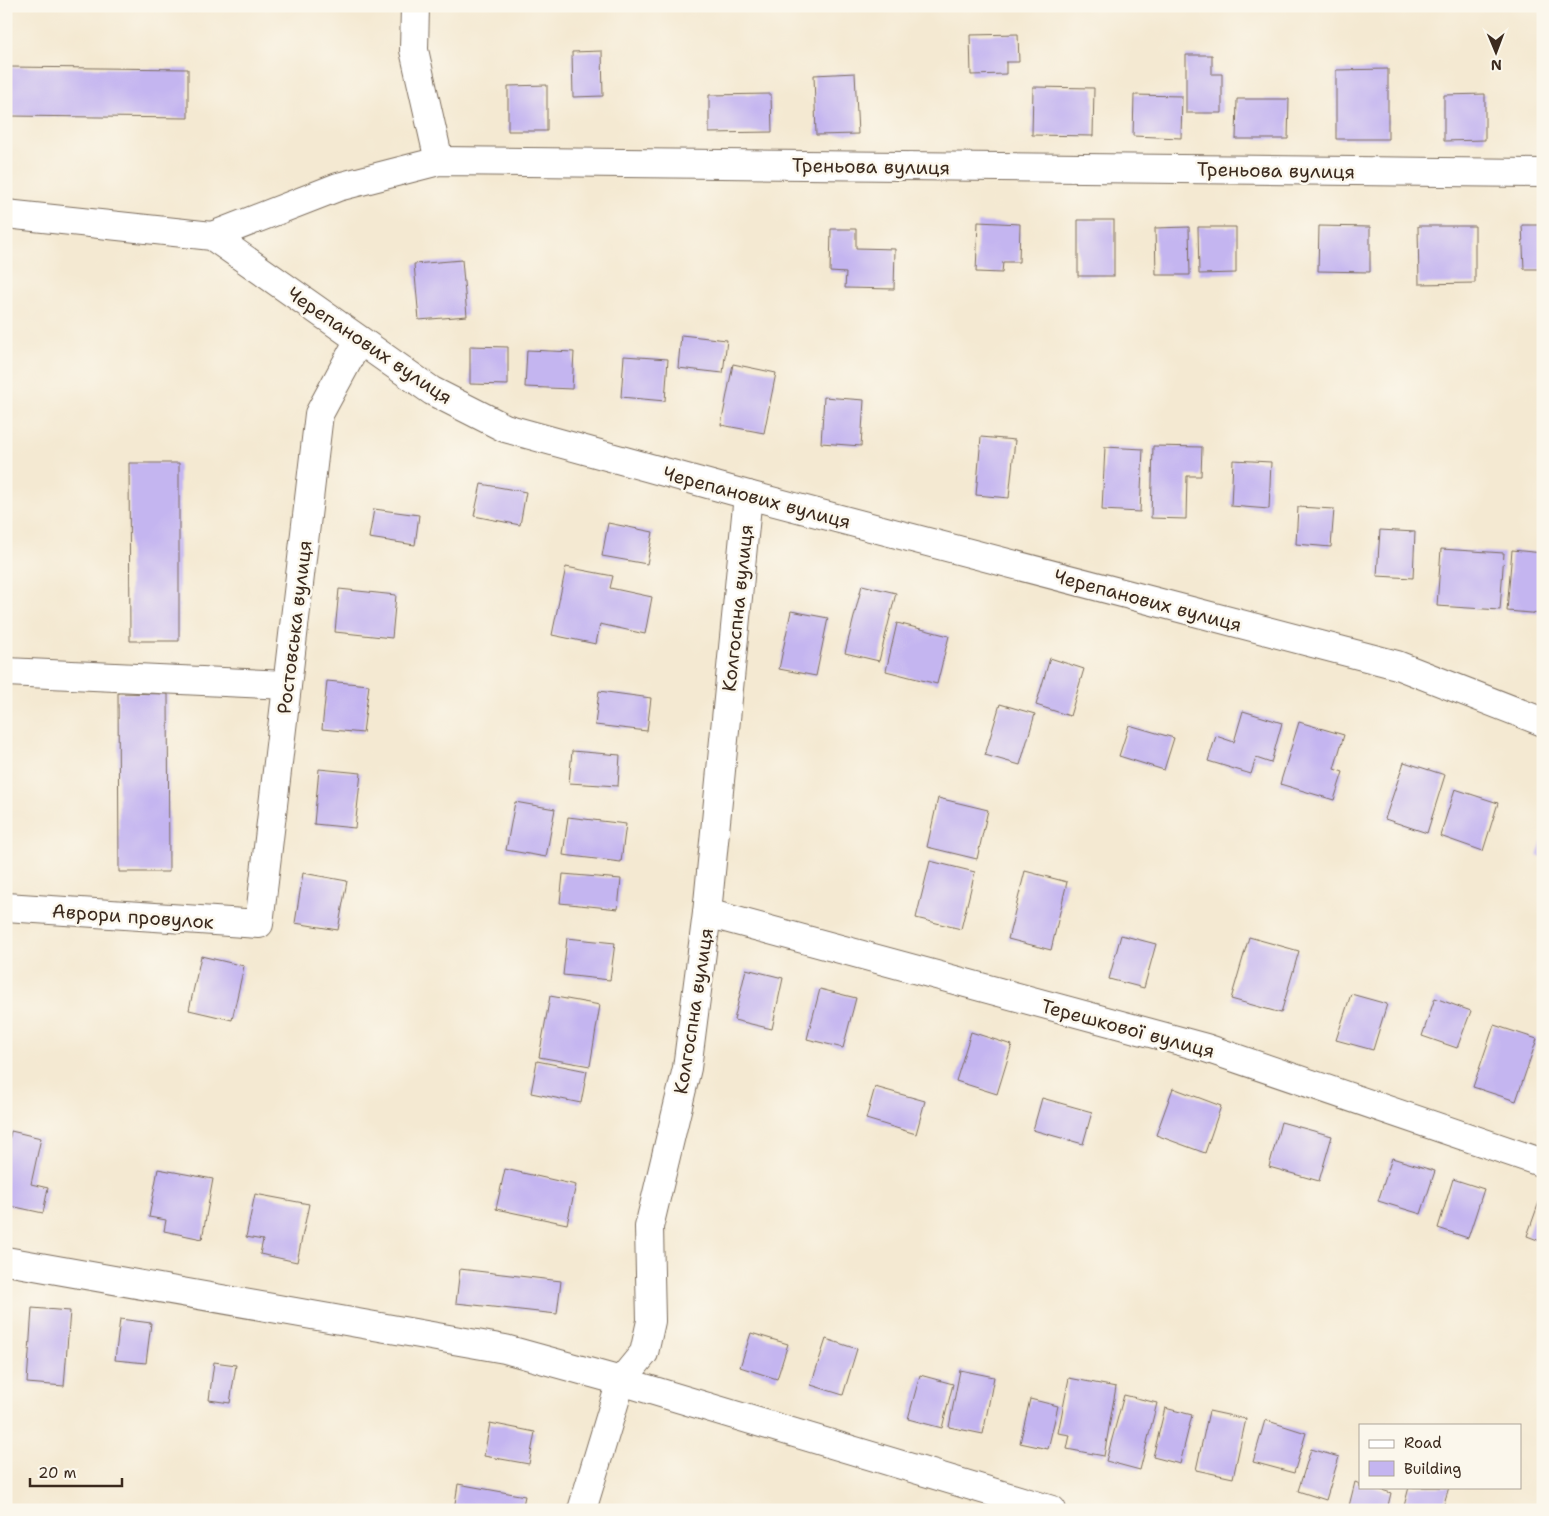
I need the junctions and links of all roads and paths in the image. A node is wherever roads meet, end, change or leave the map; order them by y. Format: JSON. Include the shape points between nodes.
{"nodes":[{"id":1,"x":414,"y":6,"type":"edge"},
{"id":2,"x":438,"y":161,"type":"junction"},
{"id":3,"x":1543,"y":173,"type":"edge"},
{"id":4,"x":6,"y":214,"type":"edge"},
{"id":5,"x":212,"y":236,"type":"junction"},
{"id":6,"x":359,"y":340,"type":"junction"},
{"id":7,"x":748,"y":495,"type":"junction"},
{"id":8,"x":6,"y":672,"type":"edge"},
{"id":9,"x":287,"y":685,"type":"junction"},
{"id":10,"x":1543,"y":722,"type":"edge"},
{"id":11,"x":6,"y":907,"type":"edge"},
{"id":12,"x":707,"y":913,"type":"junction"},
{"id":13,"x":259,"y":924,"type":"joint"},
{"id":14,"x":1543,"y":1163,"type":"edge"},
{"id":15,"x":6,"y":1262,"type":"edge"},
{"id":16,"x":621,"y":1381,"type":"junction"},
{"id":17,"x":582,"y":1510,"type":"edge"},
{"id":18,"x":1052,"y":1510,"type":"edge"}],
"edges":[{"from":1,"to":2,"type":"street","via":[[414,50]]},
{"from":2,"to":3,"type":"street","name":"Треньова вулиця"},
{"from":2,"to":5,"type":"street","name":"Треньова вулиця","via":[[338,187]]},
{"from":4,"to":5,"type":"street","name":"Черепанових вулиця"},
{"from":5,"to":6,"type":"street","name":"Черепанових вулиця"},
{"from":6,"to":7,"type":"street","name":"Черепанових вулиця","via":[[432,391],[505,428]]},
{"from":6,"to":9,"type":"street","name":"Ростовська вулиця","via":[[318,414]]},
{"from":7,"to":10,"type":"street","name":"Черепанових вулиця","via":[[1397,665]]},
{"from":7,"to":12,"type":"street","name":"Колгоспна вулиця"},
{"from":8,"to":9,"type":"street"},
{"from":9,"to":13,"type":"street","name":"Ростовська вулиця"},
{"from":11,"to":13,"type":"street","name":"Аврори провулок"},
{"from":12,"to":14,"type":"street","name":"Терешкової вулиця","via":[[1206,1048]]},
{"from":12,"to":16,"type":"street","name":"Колгоспна вулиця","via":[[687,1068],[649,1227],[652,1321],[644,1353]]},
{"from":15,"to":16,"type":"street","via":[[505,1349]]},
{"from":16,"to":17,"type":"street","name":"Колгоспна вулиця"},
{"from":16,"to":18,"type":"street"}]}
